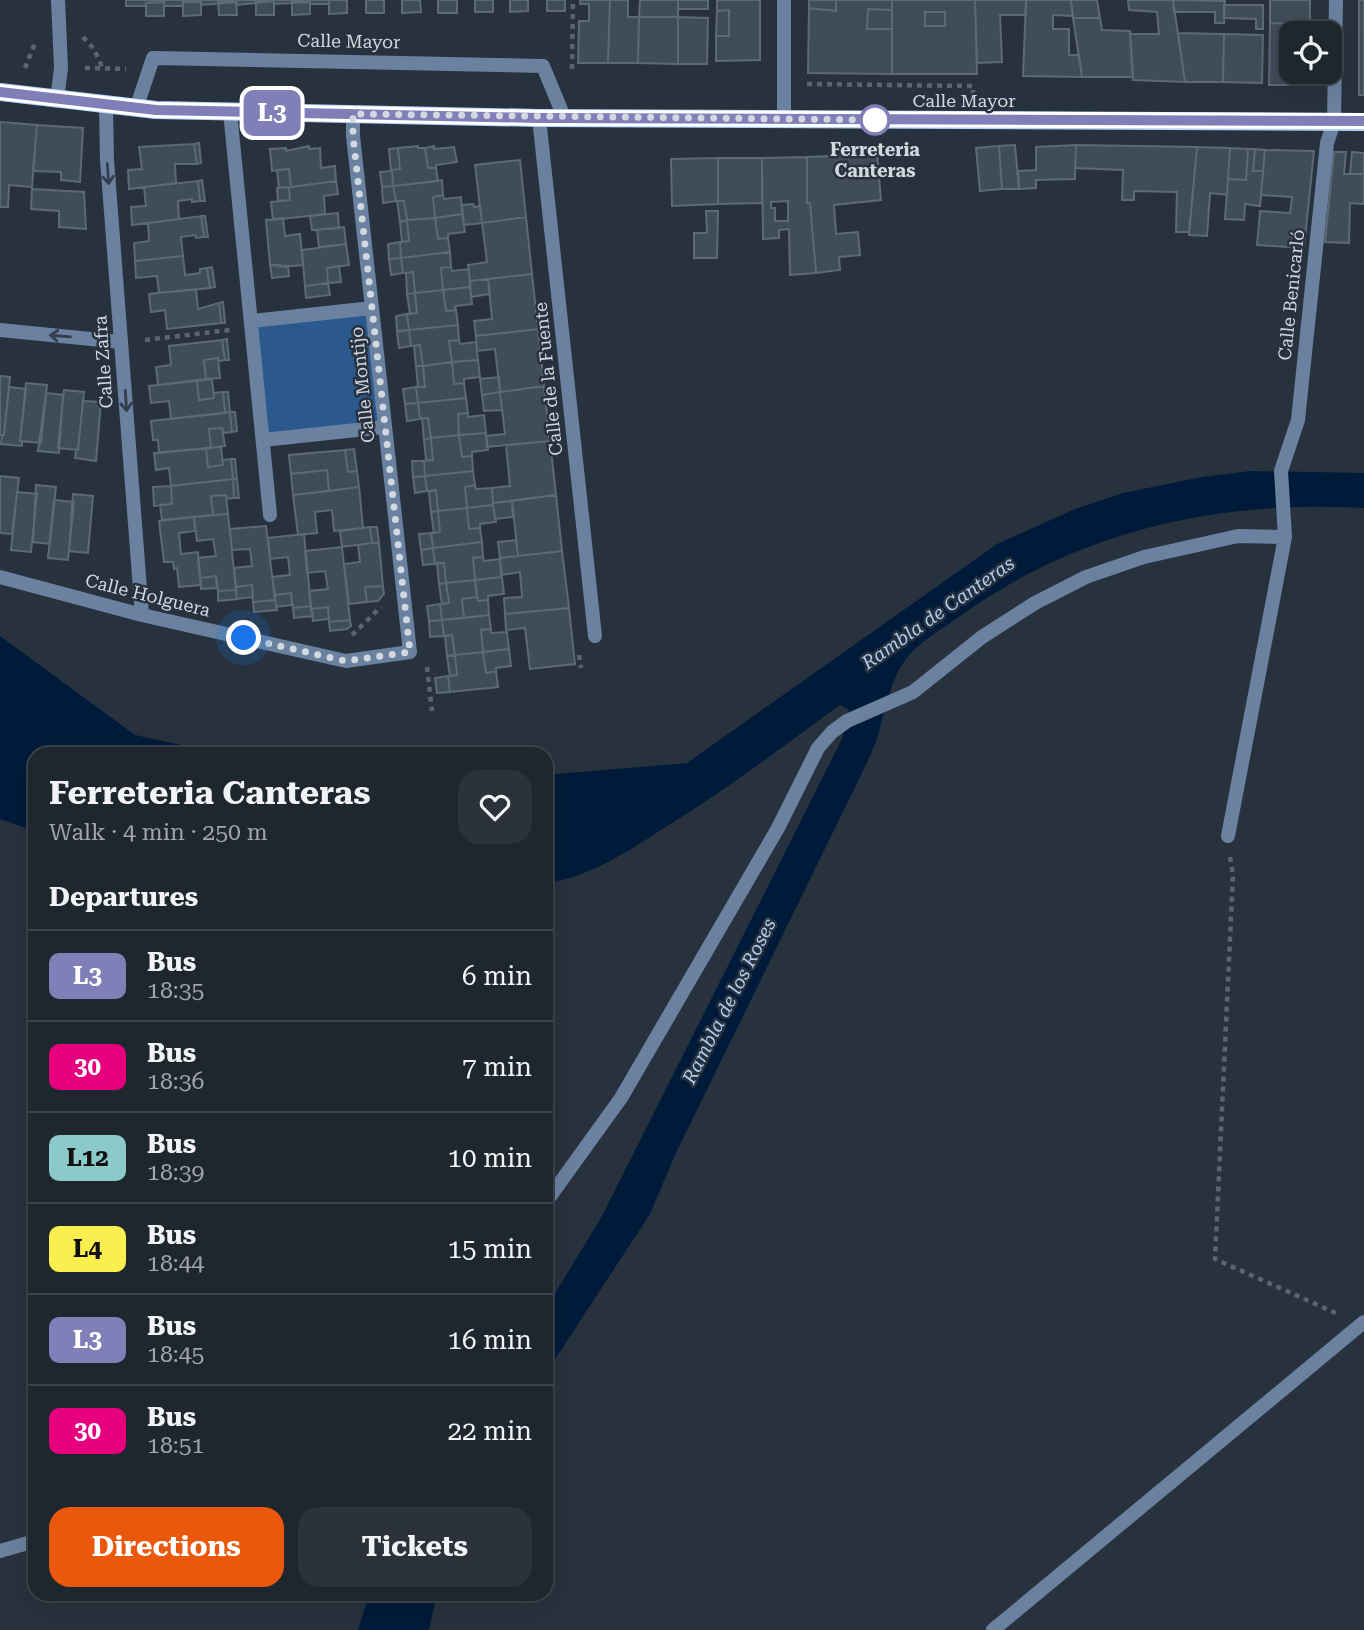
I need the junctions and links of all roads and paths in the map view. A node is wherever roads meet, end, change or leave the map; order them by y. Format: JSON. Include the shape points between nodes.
{"nodes":[{"id":1,"x":58,"y":0,"type":"edge"},
{"id":2,"x":784,"y":0,"type":"edge"},
{"id":3,"x":1336,"y":0,"type":"edge"},
{"id":4,"x":0,"y":92,"type":"edge"},
{"id":5,"x":57,"y":100,"type":"junction"},
{"id":6,"x":106,"y":106,"type":"junction"},
{"id":7,"x":135,"y":109,"type":"junction"},
{"id":8,"x":230,"y":112,"type":"junction"},
{"id":9,"x":353,"y":114,"type":"junction"},
{"id":10,"x":564,"y":117,"type":"junction"},
{"id":11,"x":539,"y":118,"type":"junction"},
{"id":12,"x":784,"y":120,"type":"junction"},
{"id":13,"x":1334,"y":122,"type":"junction"},
{"id":14,"x":1364,"y":122,"type":"edge"},
{"id":15,"x":372,"y":308,"type":"junction"},
{"id":16,"x":251,"y":324,"type":"junction"},
{"id":17,"x":0,"y":330,"type":"edge"},
{"id":18,"x":137,"y":341,"type":"dead end"},
{"id":19,"x":121,"y":342,"type":"junction"},
{"id":20,"x":385,"y":427,"type":"junction"},
{"id":21,"x":263,"y":440,"type":"junction"},
{"id":22,"x":270,"y":515,"type":"dead end"},
{"id":23,"x":1285,"y":537,"type":"junction"},
{"id":24,"x":0,"y":577,"type":"edge"},
{"id":25,"x":142,"y":615,"type":"junction"},
{"id":26,"x":595,"y":636,"type":"dead end"},
{"id":27,"x":410,"y":652,"type":"joint"},
{"id":28,"x":1228,"y":836,"type":"joint"},
{"id":29,"x":553,"y":1192,"type":"edge"},
{"id":30,"x":1362,"y":1323,"type":"edge"},
{"id":31,"x":28,"y":1543,"type":"edge"},
{"id":32,"x":0,"y":1551,"type":"edge"},
{"id":33,"x":1009,"y":1625,"type":"edge"},
{"id":34,"x":993,"y":1630,"type":"edge"}],
"edges":[{"from":1,"to":5,"type":"street","via":[[61,68]]},
{"from":2,"to":12,"type":"street"},
{"from":3,"to":13,"type":"street","name":"Calle Benicarló"},
{"from":4,"to":5,"type":"main road","name":"Calle Mayor"},
{"from":5,"to":6,"type":"main road","name":"Calle Mayor"},
{"from":6,"to":7,"type":"main road","name":"Calle Mayor"},
{"from":6,"to":19,"type":"street","name":"Calle Zafra","one_way":true},
{"from":7,"to":8,"type":"main road","name":"Calle Mayor"},
{"from":7,"to":10,"type":"street","name":"Calle Mayor","via":[[153,58],[542,66]]},
{"from":8,"to":9,"type":"main road","name":"Calle Mayor"},
{"from":8,"to":16,"type":"street"},
{"from":9,"to":11,"type":"main road","name":"Calle Mayor"},
{"from":9,"to":15,"type":"street","name":"Calle Montijo"},
{"from":10,"to":11,"type":"main road","name":"Calle Mayor"},
{"from":10,"to":12,"type":"main road","name":"Calle Mayor"},
{"from":11,"to":26,"type":"street","name":"Calle de la Fuente"},
{"from":12,"to":13,"type":"main road","name":"Calle Mayor"},
{"from":13,"to":14,"type":"main road","name":"Calle Mayor"},
{"from":13,"to":23,"type":"street","name":"Calle Benicarló","via":[[1327,143],[1298,420],[1281,471]]},
{"from":15,"to":16,"type":"street"},
{"from":15,"to":20,"type":"street","name":"Calle Montijo"},
{"from":16,"to":18,"type":"path"},
{"from":16,"to":21,"type":"street"},
{"from":19,"to":17,"type":"street","one_way":true},
{"from":19,"to":25,"type":"street","name":"Calle Zafra","one_way":true},
{"from":20,"to":21,"type":"street"},
{"from":20,"to":27,"type":"street","name":"Calle Montijo"},
{"from":21,"to":22,"type":"street"},
{"from":23,"to":28,"type":"street"},
{"from":23,"to":29,"type":"street","via":[[1238,536],[1144,557],[1086,576],[962,651],[913,692],[832,732],[818,748],[778,828],[621,1098]]},
{"from":24,"to":25,"type":"street","name":"Calle Holguera"},
{"from":25,"to":27,"type":"street","name":"Calle Holguera","via":[[346,661]]},
{"from":28,"to":30,"type":"path","via":[[1233,875],[1215,1259]]},
{"from":30,"to":33,"type":"street"},
{"from":31,"to":32,"type":"street"},
{"from":33,"to":34,"type":"street"}]}
